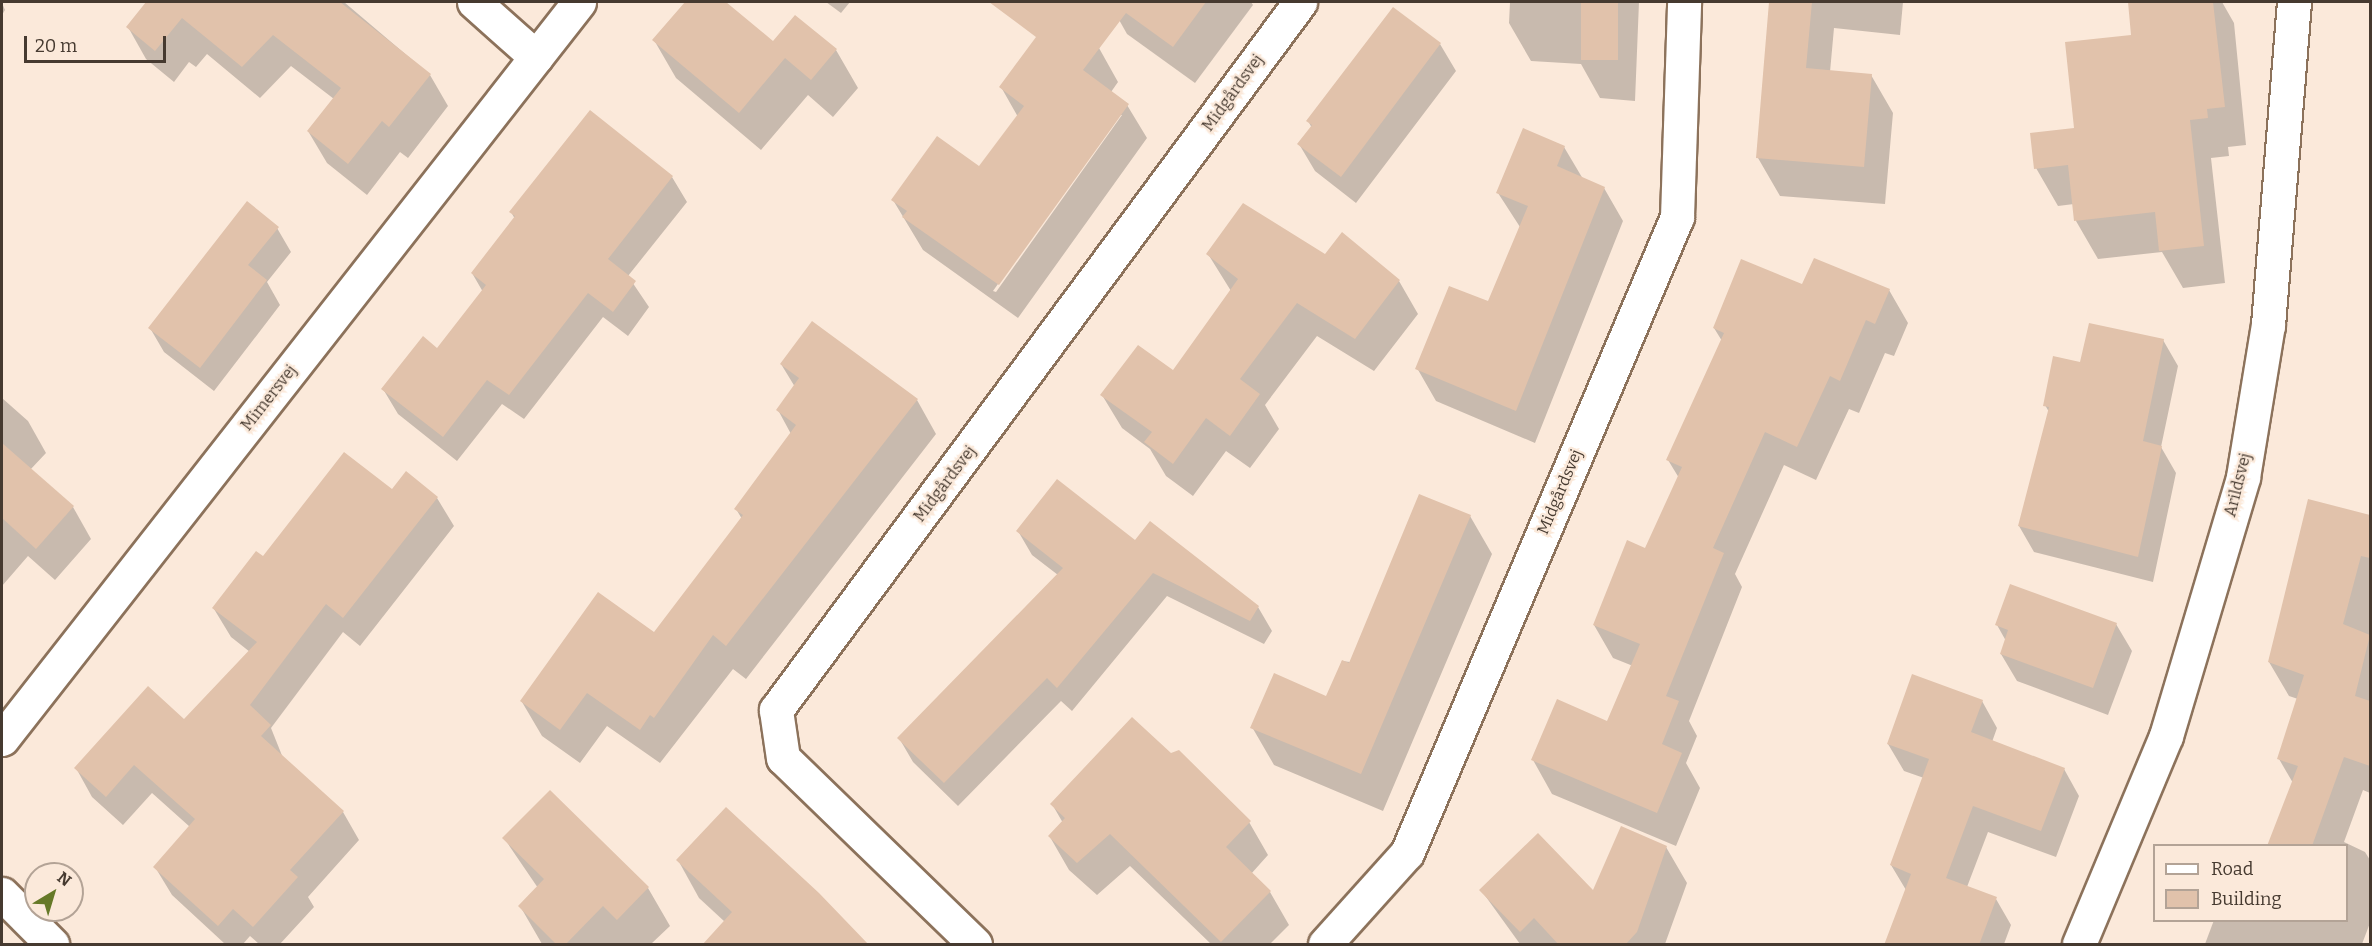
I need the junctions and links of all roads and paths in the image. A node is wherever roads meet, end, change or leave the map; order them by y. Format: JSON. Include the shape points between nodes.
{"nodes":[{"id":1,"x":474,"y":2,"type":"edge"},
{"id":2,"x":579,"y":2,"type":"edge"},
{"id":3,"x":1300,"y":2,"type":"edge"},
{"id":4,"x":1684,"y":2,"type":"edge"},
{"id":5,"x":2294,"y":2,"type":"edge"},
{"id":6,"x":536,"y":57,"type":"junction"},
{"id":7,"x":2,"y":739,"type":"edge"},
{"id":8,"x":2,"y":894,"type":"edge"},
{"id":9,"x":52,"y":945,"type":"edge"},
{"id":10,"x":975,"y":945,"type":"edge"},
{"id":11,"x":1325,"y":945,"type":"edge"},
{"id":12,"x":2079,"y":945,"type":"edge"}],
"edges":[{"from":1,"to":6,"type":"street"},
{"from":2,"to":6,"type":"street","name":"Mimersvej"},
{"from":3,"to":10,"type":"street","name":"Midgårdsvej","via":[[776,710],[783,758]]},
{"from":4,"to":11,"type":"street","name":"Midgårdsvej","via":[[1677,217],[1407,853]]},
{"from":5,"to":12,"type":"street","name":"Arildsvej","via":[[2268,325],[2243,477],[2166,736]]},
{"from":6,"to":7,"type":"street","name":"Mimersvej"},
{"from":8,"to":9,"type":"street"}]}
